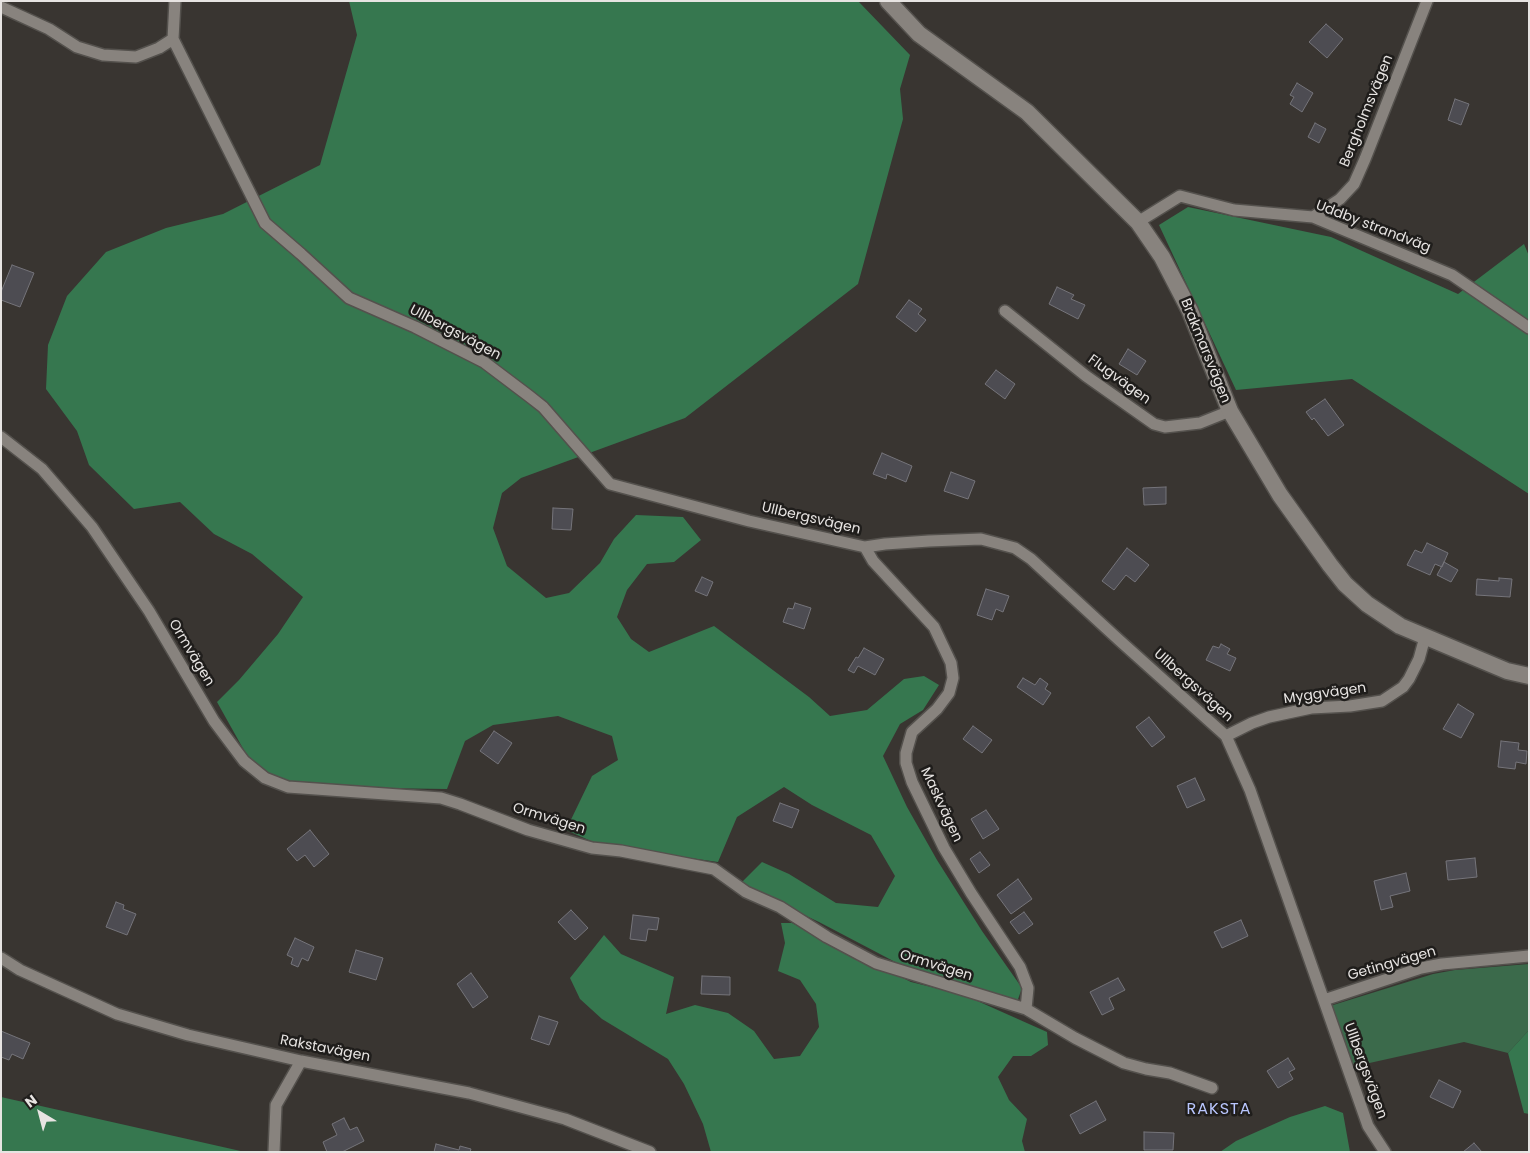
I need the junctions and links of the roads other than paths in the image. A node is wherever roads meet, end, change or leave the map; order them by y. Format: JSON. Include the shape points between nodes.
{"nodes":[{"id":1,"x":175,"y":1,"type":"edge"},
{"id":2,"x":888,"y":1,"type":"edge"},
{"id":3,"x":1427,"y":1,"type":"edge"},
{"id":4,"x":1,"y":7,"type":"edge"},
{"id":5,"x":172,"y":39,"type":"junction"},
{"id":6,"x":1313,"y":216,"type":"junction"},
{"id":7,"x":1138,"y":222,"type":"junction"},
{"id":8,"x":1005,"y":311,"type":"dead end"},
{"id":9,"x":1529,"y":328,"type":"edge"},
{"id":10,"x":1230,"y":411,"type":"junction"},
{"id":11,"x":1,"y":437,"type":"edge"},
{"id":12,"x":865,"y":547,"type":"junction"},
{"id":13,"x":1425,"y":637,"type":"junction"},
{"id":14,"x":1529,"y":676,"type":"edge"},
{"id":15,"x":1226,"y":736,"type":"junction"},
{"id":16,"x":1529,"y":956,"type":"edge"},
{"id":17,"x":1,"y":958,"type":"edge"},
{"id":18,"x":1324,"y":1000,"type":"junction"},
{"id":19,"x":1026,"y":1009,"type":"junction"},
{"id":20,"x":301,"y":1061,"type":"junction"},
{"id":21,"x":1212,"y":1088,"type":"dead end"},
{"id":22,"x":1379,"y":1149,"type":"edge"},
{"id":23,"x":274,"y":1152,"type":"edge"},
{"id":24,"x":650,"y":1152,"type":"edge"}],
"edges":[{"from":1,"to":5,"type":"street"},
{"from":2,"to":7,"type":"street","name":"Brakmarsvägen","via":[[919,34],[1027,112]]},
{"from":3,"to":6,"type":"street","name":"Bergholmsvägen","via":[[1354,184]]},
{"from":4,"to":5,"type":"street","via":[[77,47],[103,55],[136,56]]},
{"from":5,"to":12,"type":"street","name":"Ullbergsvägen","via":[[265,223],[349,298],[484,362],[543,407],[610,484],[749,521]]},
{"from":6,"to":7,"type":"street","name":"Uddby strandväg","via":[[1234,210],[1180,196]]},
{"from":6,"to":9,"type":"street","name":"Uddby strandväg","via":[[1452,275]]},
{"from":7,"to":10,"type":"street","name":"Brakmarsvägen","via":[[1162,256],[1190,311]]},
{"from":8,"to":10,"type":"street","name":"Flugvägen","via":[[1086,376],[1154,424],[1165,427],[1200,423]]},
{"from":10,"to":13,"type":"street","name":"Brakmarsvägen","via":[[1280,495],[1345,584],[1367,604],[1400,626]]},
{"from":11,"to":19,"type":"street","name":"Ormvägen","via":[[42,470],[92,527],[149,610],[214,721],[244,762],[265,778],[288,788],[440,798],[528,830],[592,848],[714,869],[746,892],[780,907],[876,964]]},
{"from":12,"to":15,"type":"street","name":"Ullbergsvägen","via":[[981,540],[1015,548],[1031,558]]},
{"from":12,"to":19,"type":"street","name":"Maskvägen","via":[[873,562],[934,627],[951,663],[953,678],[949,693],[912,732],[906,763],[944,848],[1020,967],[1028,988]]},
{"from":13,"to":14,"type":"street","name":"Brakmarsvägen"},
{"from":13,"to":15,"type":"street","name":"Myggvägen","via":[[1409,679],[1382,701],[1311,708],[1269,717]]},
{"from":15,"to":18,"type":"street","name":"Ullbergsvägen","via":[[1250,790]]},
{"from":16,"to":18,"type":"street","name":"Getingvägen","via":[[1421,968]]},
{"from":17,"to":20,"type":"street","name":"Rakstavägen","via":[[20,970],[117,1014],[188,1035]]},
{"from":18,"to":22,"type":"street","name":"Ullbergsvägen"},
{"from":19,"to":21,"type":"street","name":"Ormvägen","via":[[1124,1062]]},
{"from":20,"to":23,"type":"street","via":[[276,1105]]},
{"from":20,"to":24,"type":"street","name":"Rakstavägen","via":[[469,1093],[566,1119]]}]}
